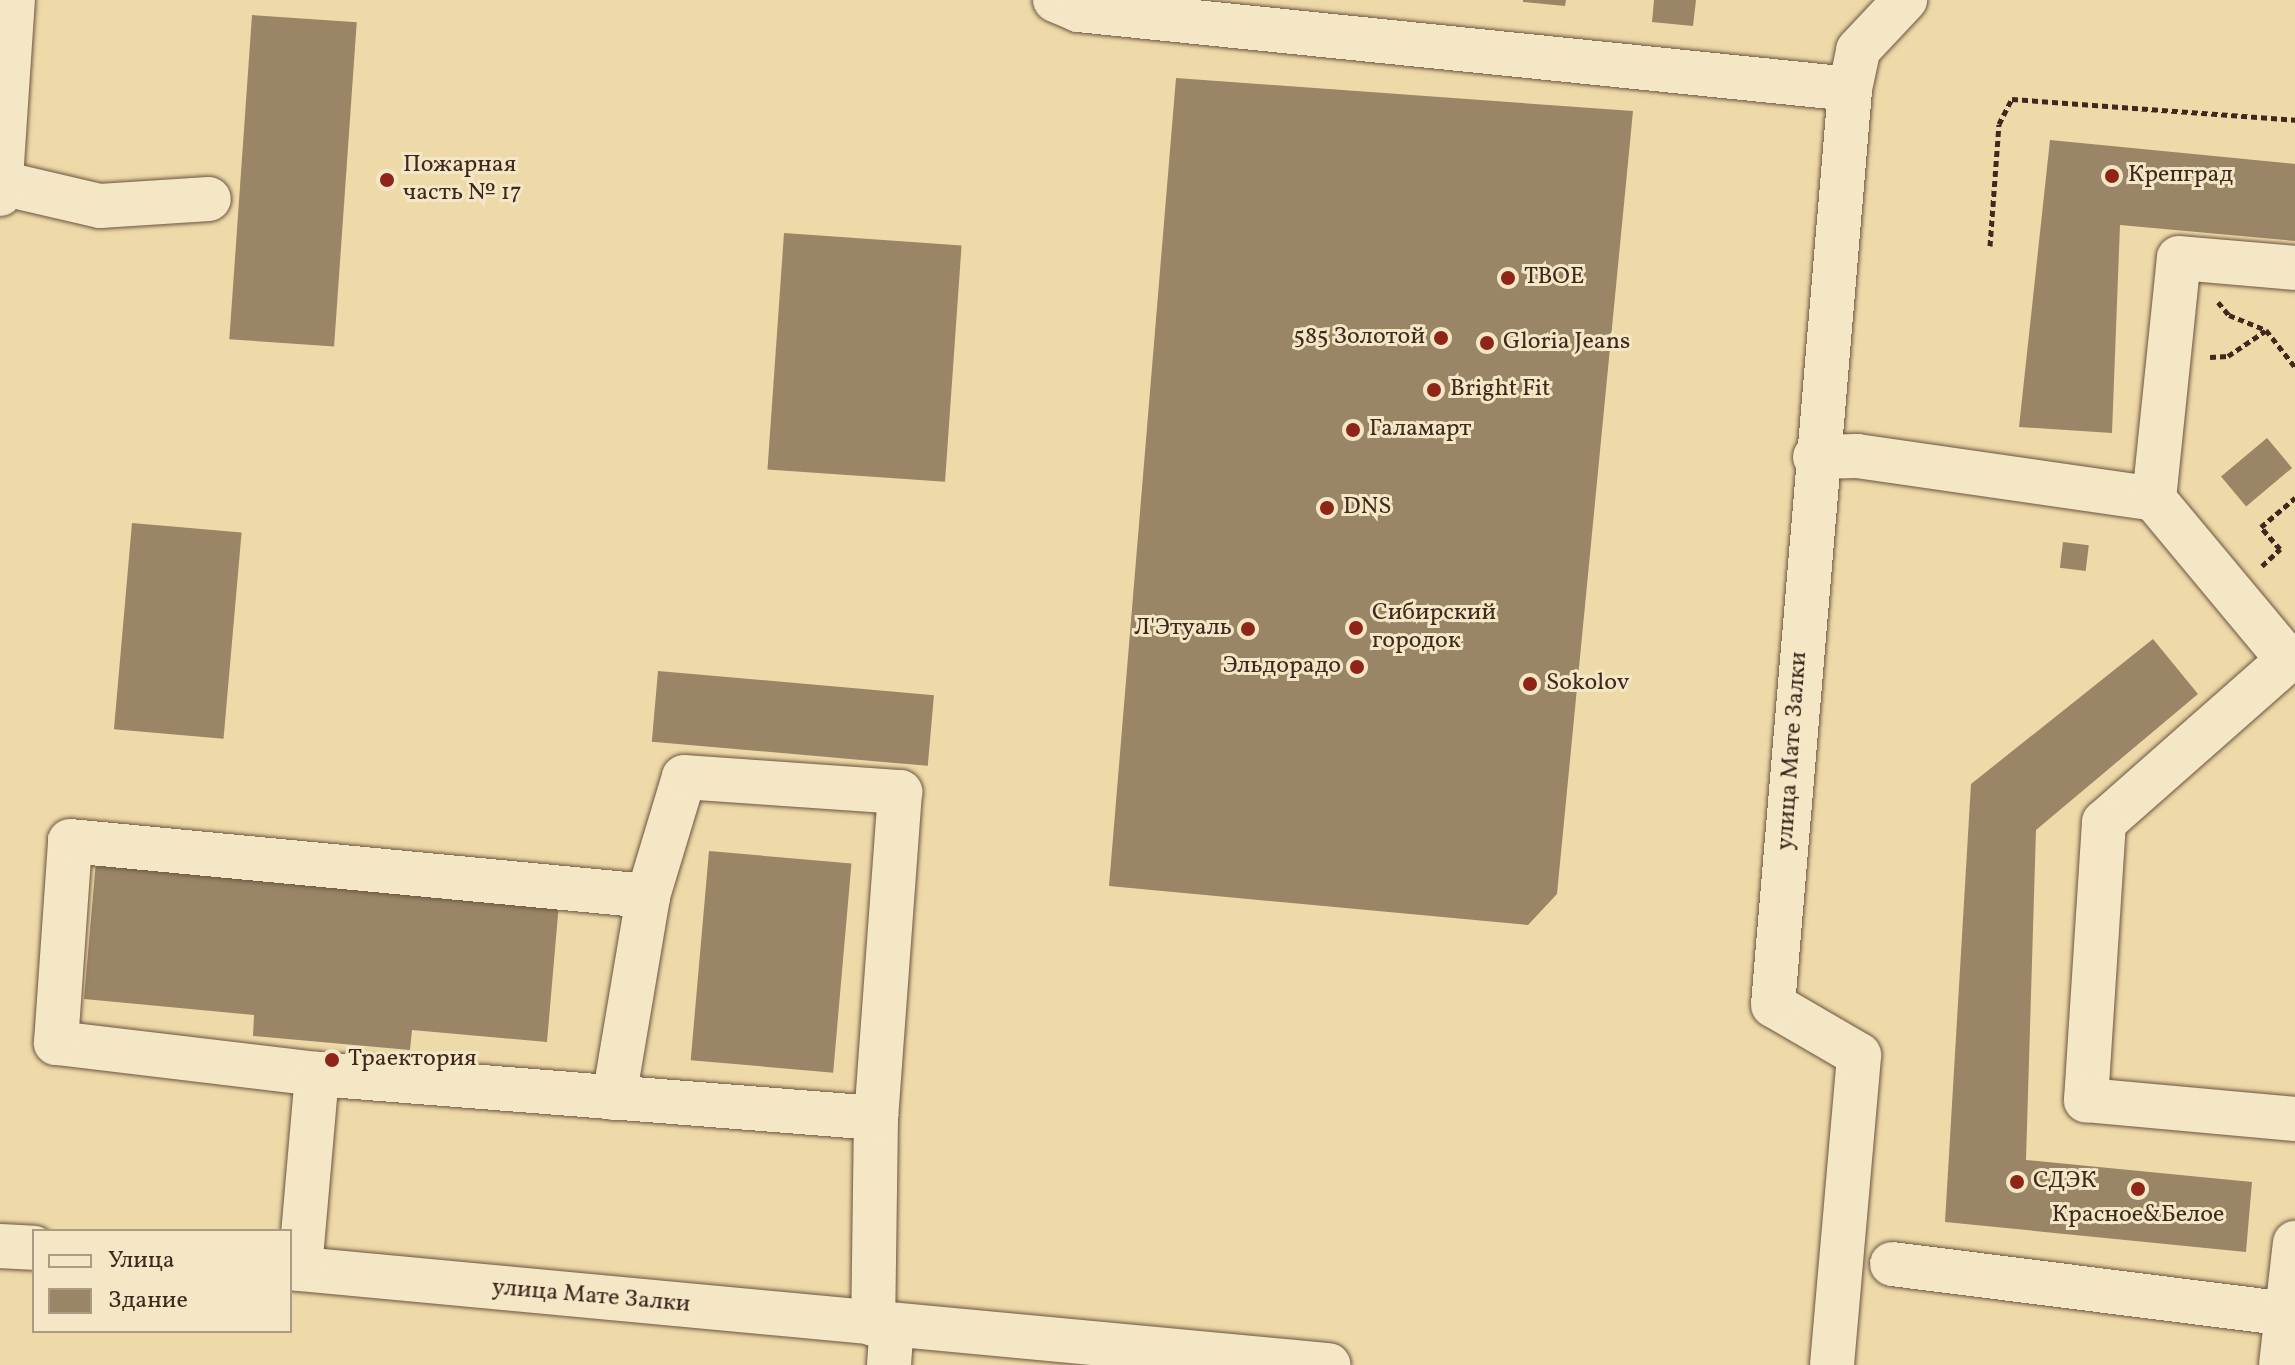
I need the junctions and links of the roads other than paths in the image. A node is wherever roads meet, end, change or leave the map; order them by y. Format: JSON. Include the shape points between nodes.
{"nodes":[{"id":1,"x":13,"y":0,"type":"edge"},
{"id":2,"x":1055,"y":0,"type":"edge"},
{"id":3,"x":1905,"y":0,"type":"edge"},
{"id":4,"x":1850,"y":89,"type":"junction"},
{"id":5,"x":1,"y":183,"type":"edge"},
{"id":6,"x":0,"y":194,"type":"edge"},
{"id":7,"x":209,"y":199,"type":"dead end"},
{"id":8,"x":2295,"y":268,"type":"edge"},
{"id":9,"x":1836,"y":457,"type":"junction"},
{"id":10,"x":2154,"y":499,"type":"junction"},
{"id":11,"x":2292,"y":663,"type":"edge"},
{"id":12,"x":648,"y":896,"type":"junction"},
{"id":13,"x":317,"y":1074,"type":"junction"},
{"id":14,"x":614,"y":1098,"type":"junction"},
{"id":15,"x":876,"y":1118,"type":"junction"},
{"id":16,"x":2295,"y":1119,"type":"edge"},
{"id":17,"x":2295,"y":1243,"type":"edge"},
{"id":18,"x":0,"y":1246,"type":"edge"},
{"id":19,"x":32,"y":1248,"type":"edge"},
{"id":20,"x":1892,"y":1264,"type":"dead end"},
{"id":21,"x":295,"y":1269,"type":"edge"},
{"id":22,"x":2291,"y":1315,"type":"edge"},
{"id":23,"x":884,"y":1339,"type":"edge"},
{"id":24,"x":1328,"y":1365,"type":"edge"},
{"id":25,"x":1832,"y":1365,"type":"edge"},
{"id":26,"x":2281,"y":1365,"type":"edge"}],
"edges":[{"from":1,"to":5,"type":"street"},
{"from":2,"to":4,"type":"street","via":[[1094,12]]},
{"from":3,"to":4,"type":"street","name":"улица Мате Залки","via":[[1858,50]]},
{"from":4,"to":9,"type":"street","name":"улица Мате Залки"},
{"from":5,"to":6,"type":"street"},
{"from":5,"to":7,"type":"street","via":[[100,206]]},
{"from":8,"to":10,"type":"street","via":[[2179,258]]},
{"from":9,"to":10,"type":"street"},
{"from":9,"to":25,"type":"street","name":"улица Мате Залки","via":[[1773,1005],[1859,1055]]},
{"from":10,"to":11,"type":"street"},
{"from":11,"to":16,"type":"street","via":[[2104,822],[2086,1100]]},
{"from":12,"to":13,"type":"street","via":[[70,841],[56,1043]]},
{"from":12,"to":14,"type":"street"},
{"from":12,"to":15,"type":"street","via":[[684,777],[900,792]]},
{"from":13,"to":14,"type":"street"},
{"from":13,"to":21,"type":"street"},
{"from":14,"to":15,"type":"street"},
{"from":15,"to":23,"type":"street"},
{"from":17,"to":22,"type":"street"},
{"from":18,"to":19,"type":"street"},
{"from":20,"to":22,"type":"street"},
{"from":21,"to":23,"type":"street","name":"улица Мате Залки"},
{"from":22,"to":26,"type":"street"},
{"from":23,"to":24,"type":"street","name":"улица Мате Залки"}]}
